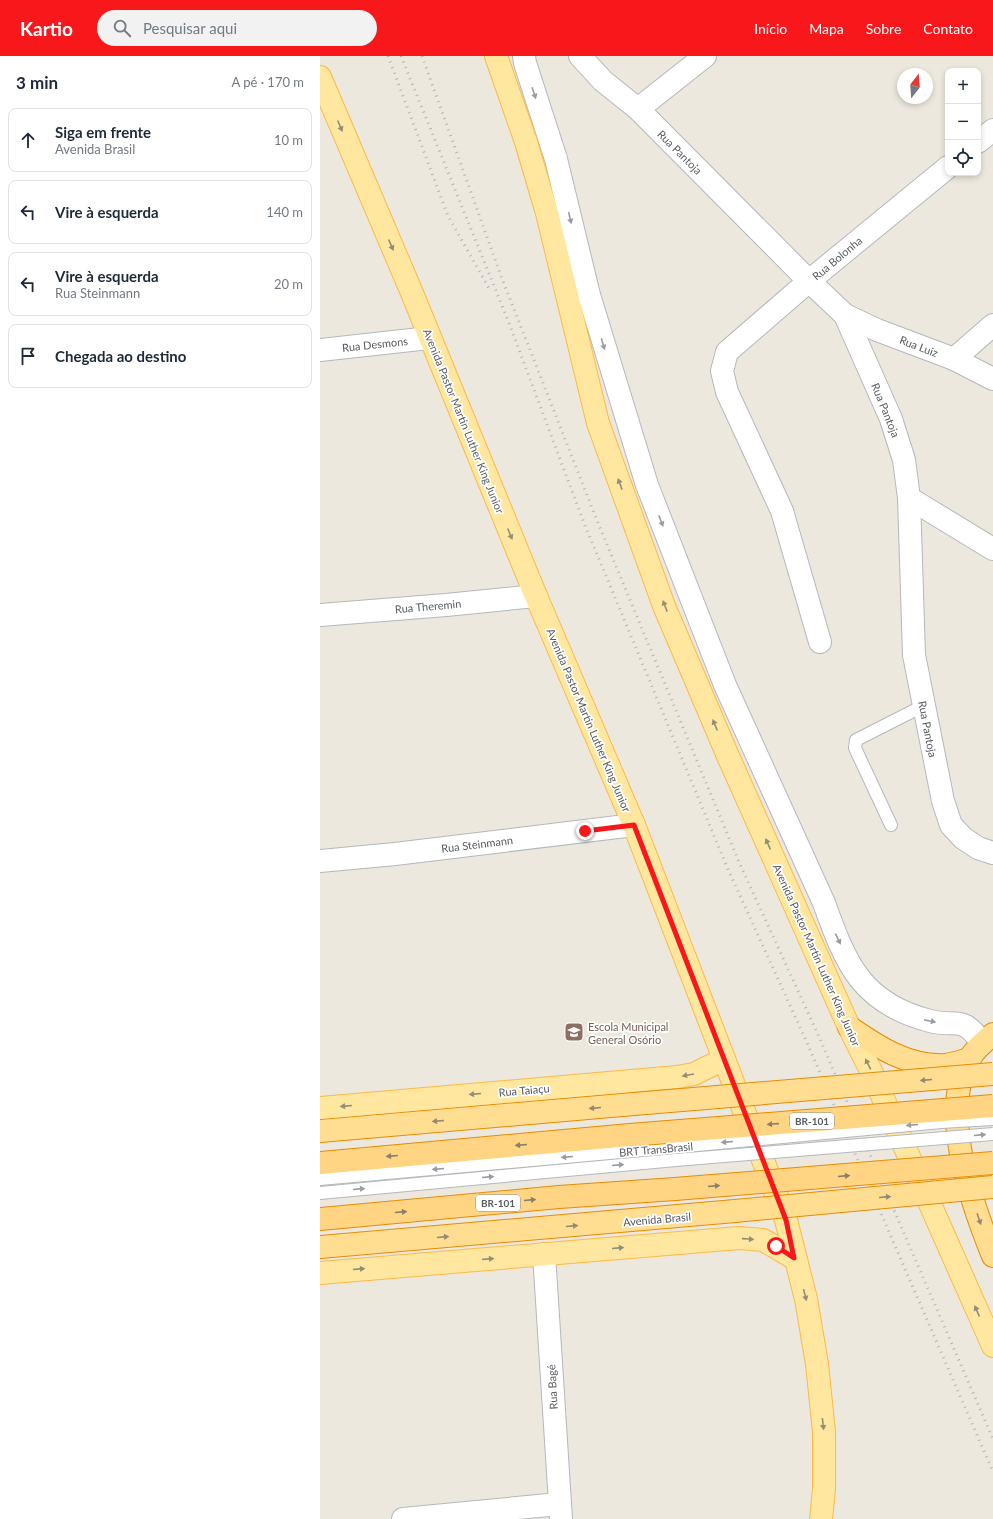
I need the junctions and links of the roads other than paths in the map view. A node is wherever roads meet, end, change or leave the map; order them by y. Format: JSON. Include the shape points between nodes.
{"nodes":[{"id":1,"x":496,"y":56,"type":"edge"},
{"id":2,"x":524,"y":56,"type":"edge"},
{"id":3,"x":580,"y":56,"type":"edge"},
{"id":4,"x":705,"y":56,"type":"edge"},
{"id":5,"x":320,"y":77,"type":"edge"},
{"id":6,"x":324,"y":97,"type":"edge"},
{"id":7,"x":638,"y":109,"type":"junction"},
{"id":8,"x":993,"y":130,"type":"edge"},
{"id":9,"x":980,"y":140,"type":"edge"},
{"id":10,"x":945,"y":169,"type":"edge"},
{"id":11,"x":809,"y":281,"type":"junction"},
{"id":12,"x":845,"y":315,"type":"junction"},
{"id":13,"x":993,"y":325,"type":"edge"},
{"id":14,"x":429,"y":338,"type":"junction"},
{"id":15,"x":320,"y":350,"type":"edge"},
{"id":16,"x":954,"y":359,"type":"junction"},
{"id":17,"x":993,"y":379,"type":"edge"},
{"id":18,"x":909,"y":498,"type":"junction"},
{"id":19,"x":993,"y":548,"type":"edge"},
{"id":20,"x":536,"y":596,"type":"junction"},
{"id":21,"x":320,"y":615,"type":"edge"},
{"id":22,"x":820,"y":642,"type":"dead end"},
{"id":23,"x":923,"y":706,"type":"junction"},
{"id":24,"x":634,"y":825,"type":"junction"},
{"id":25,"x":891,"y":825,"type":"dead end"},
{"id":26,"x":993,"y":853,"type":"edge"},
{"id":27,"x":320,"y":861,"type":"edge"},
{"id":28,"x":849,"y":1027,"type":"junction"},
{"id":29,"x":981,"y":1045,"type":"edge"},
{"id":30,"x":724,"y":1059,"type":"junction"},
{"id":31,"x":993,"y":1074,"type":"edge"},
{"id":32,"x":993,"y":1106,"type":"edge"},
{"id":33,"x":320,"y":1108,"type":"edge"},
{"id":34,"x":993,"y":1119,"type":"edge"},
{"id":35,"x":320,"y":1131,"type":"edge"},
{"id":36,"x":993,"y":1134,"type":"edge"},
{"id":37,"x":320,"y":1163,"type":"edge"},
{"id":38,"x":993,"y":1163,"type":"edge"},
{"id":39,"x":320,"y":1179,"type":"edge"},
{"id":40,"x":993,"y":1187,"type":"edge"},
{"id":41,"x":320,"y":1193,"type":"edge"},
{"id":42,"x":320,"y":1219,"type":"edge"},
{"id":43,"x":320,"y":1247,"type":"edge"},
{"id":44,"x":544,"y":1254,"type":"junction"},
{"id":45,"x":993,"y":1256,"type":"edge"},
{"id":46,"x":794,"y":1258,"type":"junction"},
{"id":47,"x":320,"y":1273,"type":"edge"},
{"id":48,"x":993,"y":1346,"type":"edge"},
{"id":49,"x":560,"y":1512,"type":"edge"},
{"id":50,"x":403,"y":1519,"type":"edge"},
{"id":51,"x":821,"y":1519,"type":"edge"}],
"edges":[{"from":28,"to":1,"type":"main road","name":"Avenida Pastor Martin Luther King Junior","one_way":true,"via":[[664,606],[598,423],[547,213],[524,135]]},
{"from":2,"to":29,"type":"street","one_way":true,"via":[[556,159],[588,295],[647,485],[725,686],[824,903],[834,931],[856,975],[873,995],[889,1006],[931,1022],[965,1025],[973,1030]]},
{"from":3,"to":7,"type":"street","name":"Rua Pantoja","via":[[603,81]]},
{"from":4,"to":7,"type":"street"},
{"from":5,"to":6,"type":"main road","name":"Avenida Pastor Martin Luther King Junior"},
{"from":6,"to":14,"type":"main road","name":"Avenida Pastor Martin Luther King Junior","one_way":true},
{"from":7,"to":11,"type":"street","name":"Rua Pantoja"},
{"from":8,"to":9,"type":"street"},
{"from":10,"to":11,"type":"street","name":"Rua Bolonha"},
{"from":11,"to":12,"type":"street","name":"Rua Pantoja"},
{"from":11,"to":22,"type":"street","name":"Rua Bolonha","via":[[727,352],[722,371],[727,392],[782,510]]},
{"from":12,"to":16,"type":"street","name":"Rua Luiz"},
{"from":12,"to":18,"type":"street","name":"Rua Pantoja","via":[[891,419],[904,460]]},
{"from":13,"to":16,"type":"street"},
{"from":14,"to":15,"type":"street","name":"Rua Desmons"},
{"from":14,"to":20,"type":"main road","name":"Avenida Pastor Martin Luther King Junior","one_way":true},
{"from":16,"to":17,"type":"street","name":"Rua Luiz"},
{"from":18,"to":19,"type":"street"},
{"from":18,"to":23,"type":"street","name":"Rua Pantoja","via":[[914,655]]},
{"from":20,"to":21,"type":"street","name":"Rua Theremin","via":[[446,606]]},
{"from":20,"to":24,"type":"main road","name":"Avenida Pastor Martin Luther King Junior"},
{"from":23,"to":25,"type":"lane","via":[[856,740],[855,748]]},
{"from":23,"to":26,"type":"street","name":"Rua Pantoja","via":[[943,801],[951,825],[973,845]]},
{"from":24,"to":27,"type":"street","name":"Rua Steinmann"},
{"from":24,"to":30,"type":"main road","name":"Avenida Pastor Martin Luther King Junior"},
{"from":28,"to":29,"type":"highway","via":[[889,1053],[911,1062],[946,1065]]},
{"from":48,"to":28,"type":"main road","name":"Avenida Pastor Martin Luther King Junior","one_way":true},
{"from":29,"to":45,"type":"highway","one_way":true,"via":[[960,1085],[958,1129],[967,1185]]},
{"from":30,"to":33,"type":"main road","name":"Rua Taiaçu","one_way":true,"via":[[694,1074],[676,1077]]},
{"from":30,"to":46,"type":"main road","name":"Avenida Pastor Martin Luther King Junior","via":[[786,1220]]},
{"from":31,"to":35,"type":"highway","one_way":true,"bridge":true},
{"from":32,"to":37,"type":"highway","number":"BR-101","one_way":true,"bridge":true},
{"from":34,"to":39,"type":"lane","name":"BRT TransBrasil","one_way":true,"bridge":true},
{"from":41,"to":36,"type":"lane","name":"BRT TransBrasil","one_way":true,"bridge":true},
{"from":42,"to":38,"type":"highway","number":"BR-101","one_way":true,"bridge":true,"via":[[559,1197]]},
{"from":43,"to":40,"type":"highway","name":"Avenida Brasil","one_way":true,"bridge":true},
{"from":44,"to":46,"type":"main road","one_way":true,"via":[[739,1238],[763,1240]]},
{"from":47,"to":44,"type":"main road","one_way":true},
{"from":44,"to":49,"type":"street","name":"Rua Bagé"},
{"from":46,"to":51,"type":"main road","name":"Avenida Pastor Martin Luther King Junior","one_way":true,"via":[[806,1299],[816,1357],[824,1432]]},
{"from":49,"to":50,"type":"street"}]}
